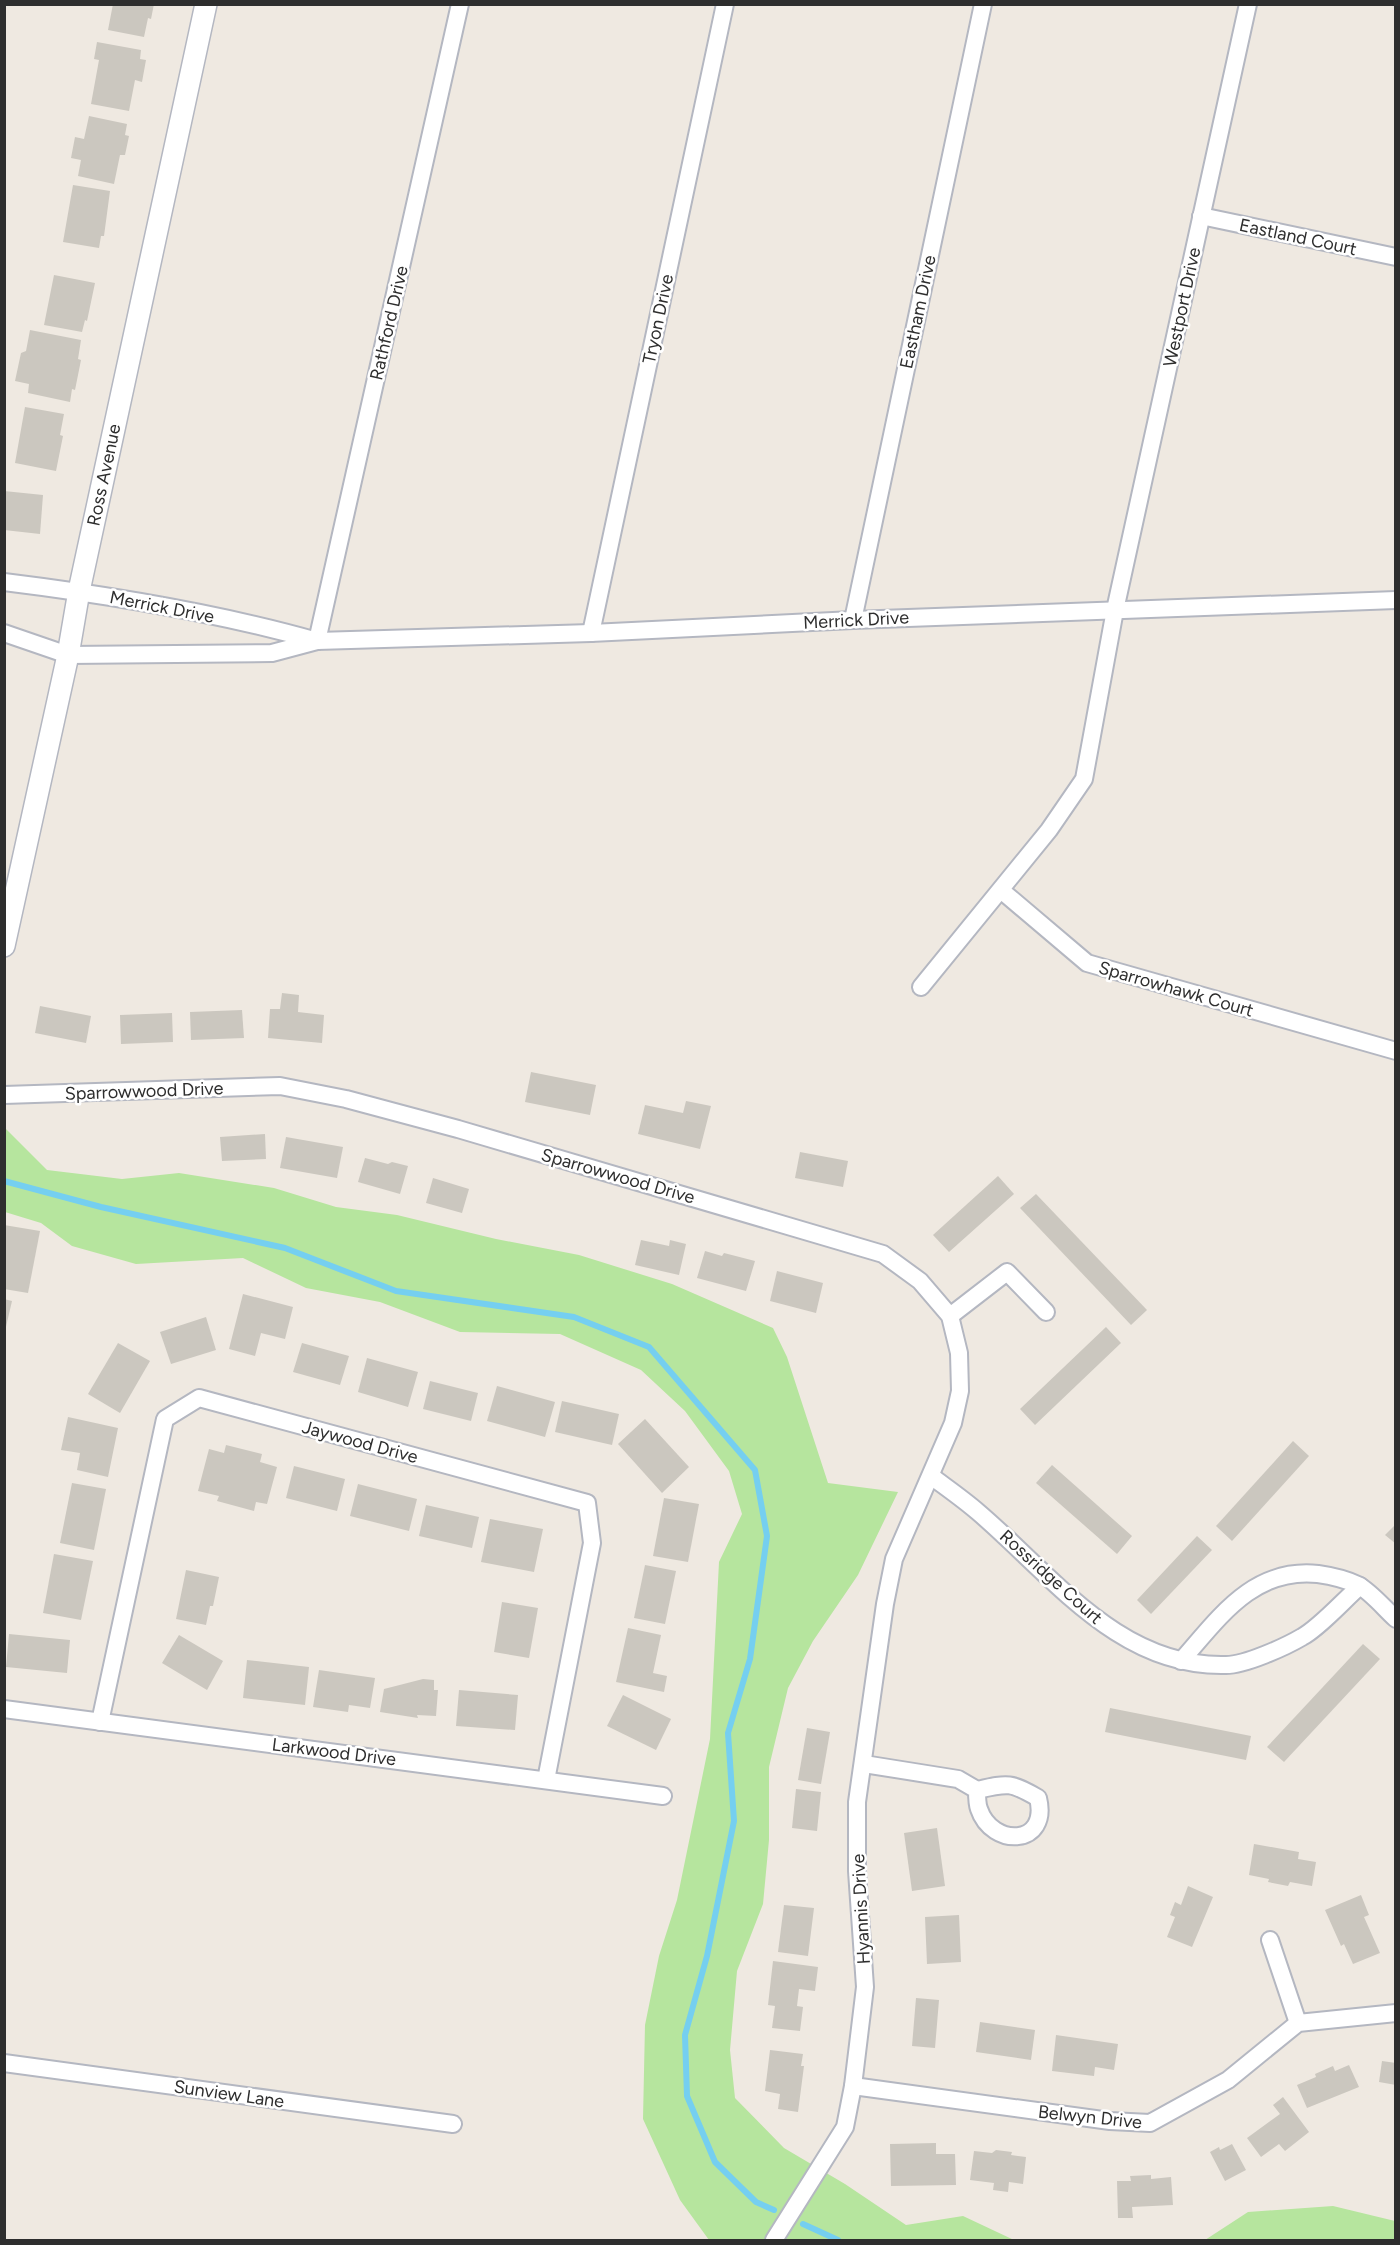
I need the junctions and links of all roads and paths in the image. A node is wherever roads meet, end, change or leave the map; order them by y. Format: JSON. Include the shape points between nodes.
{"nodes":[{"id":1,"x":206,"y":4,"type":"edge"},
{"id":2,"x":460,"y":4,"type":"edge"},
{"id":3,"x":724,"y":4,"type":"edge"},
{"id":4,"x":983,"y":4,"type":"edge"},
{"id":5,"x":1248,"y":4,"type":"edge"},
{"id":6,"x":1202,"y":216,"type":"junction"},
{"id":7,"x":1395,"y":257,"type":"edge"},
{"id":8,"x":4,"y":582,"type":"edge"},
{"id":9,"x":79,"y":591,"type":"junction"},
{"id":10,"x":1395,"y":600,"type":"edge"},
{"id":11,"x":1115,"y":610,"type":"junction"},
{"id":12,"x":853,"y":620,"type":"junction"},
{"id":13,"x":4,"y":633,"type":"edge"},
{"id":14,"x":591,"y":633,"type":"junction"},
{"id":15,"x":317,"y":641,"type":"junction"},
{"id":16,"x":68,"y":655,"type":"junction"},
{"id":17,"x":1002,"y":891,"type":"junction"},
{"id":18,"x":4,"y":946,"type":"edge"},
{"id":19,"x":921,"y":987,"type":"dead end"},
{"id":20,"x":1395,"y":1051,"type":"edge"},
{"id":21,"x":4,"y":1095,"type":"edge"},
{"id":22,"x":1046,"y":1312,"type":"dead end"},
{"id":23,"x":950,"y":1316,"type":"junction"},
{"id":24,"x":931,"y":1476,"type":"junction"},
{"id":25,"x":894,"y":1559,"type":"joint"},
{"id":26,"x":1360,"y":1586,"type":"junction"},
{"id":27,"x":1395,"y":1619,"type":"edge"},
{"id":28,"x":1181,"y":1661,"type":"junction"},
{"id":29,"x":4,"y":1709,"type":"edge"},
{"id":30,"x":100,"y":1722,"type":"junction"},
{"id":31,"x":864,"y":1764,"type":"junction"},
{"id":32,"x":546,"y":1780,"type":"junction"},
{"id":33,"x":977,"y":1790,"type":"dead end"},
{"id":34,"x":663,"y":1796,"type":"dead end"},
{"id":35,"x":1270,"y":1940,"type":"dead end"},
{"id":36,"x":1395,"y":2013,"type":"edge"},
{"id":37,"x":1299,"y":2023,"type":"junction"},
{"id":38,"x":4,"y":2063,"type":"edge"},
{"id":39,"x":853,"y":2086,"type":"junction"},
{"id":40,"x":453,"y":2124,"type":"dead end"},
{"id":41,"x":774,"y":2241,"type":"edge"}],
"edges":[{"from":1,"to":9,"type":"street","name":"Ross Avenue"},
{"from":2,"to":15,"type":"street","name":"Rathford Drive"},
{"from":3,"to":14,"type":"street","name":"Tryon Drive"},
{"from":4,"to":12,"type":"street","name":"Eastham Drive"},
{"from":5,"to":6,"type":"street","name":"Westport Drive"},
{"from":6,"to":7,"type":"street","name":"Eastland Court"},
{"from":6,"to":11,"type":"street","name":"Westport Drive"},
{"from":8,"to":9,"type":"street","name":"Merrick Drive"},
{"from":9,"to":15,"type":"street","name":"Merrick Drive","via":[[269,627]]},
{"from":9,"to":16,"type":"street","name":"Ross Avenue"},
{"from":10,"to":11,"type":"street","name":"Merrick Drive"},
{"from":11,"to":12,"type":"street","name":"Merrick Drive"},
{"from":11,"to":17,"type":"street","via":[[1084,779]]},
{"from":12,"to":14,"type":"street","name":"Merrick Drive"},
{"from":13,"to":16,"type":"street","name":"Merrick Drive"},
{"from":14,"to":15,"type":"street","name":"Merrick Drive"},
{"from":15,"to":16,"type":"street","name":"Merrick Drive","via":[[272,653]]},
{"from":16,"to":18,"type":"street","name":"Ross Avenue"},
{"from":17,"to":19,"type":"street"},
{"from":17,"to":20,"type":"street","name":"Sparrowhawk Court","via":[[1087,963]]},
{"from":21,"to":23,"type":"street","name":"Sparrowwood Drive","via":[[280,1086],[346,1099],[883,1254],[920,1281]]},
{"from":22,"to":23,"type":"street","via":[[1007,1272]]},
{"from":23,"to":24,"type":"street","name":"Sparrowwood Drive","via":[[959,1353],[960,1391],[953,1423]]},
{"from":24,"to":25,"type":"street","name":"Sparrowwood Drive"},
{"from":24,"to":28,"type":"street","name":"Rossridge Court","via":[[977,1511],[1093,1618],[1137,1645]]},
{"from":25,"to":31,"type":"street","name":"Hyannis Drive"},
{"from":26,"to":27,"type":"street"},
{"from":26,"to":28,"type":"street","name":"Rossridge Court","via":[[1304,1636],[1266,1654],[1228,1665]]},
{"from":26,"to":28,"type":"street","via":[[1334,1576],[1307,1573],[1281,1576],[1252,1588],[1227,1608]]},
{"from":29,"to":30,"type":"street","name":"Larkwood Drive"},
{"from":30,"to":32,"type":"street","name":"Larkwood Drive"},
{"from":30,"to":32,"type":"street","name":"Jaywood Drive","via":[[165,1419],[199,1398],[587,1503],[592,1543]]},
{"from":31,"to":33,"type":"street","via":[[958,1779]]},
{"from":31,"to":39,"type":"street","name":"Hyannis Drive","via":[[857,1802],[857,1871],[865,1987]]},
{"from":32,"to":34,"type":"street","name":"Larkwood Drive"},
{"from":35,"to":37,"type":"street"},
{"from":36,"to":37,"type":"street"},
{"from":37,"to":39,"type":"street","name":"Belwyn Drive","via":[[1228,2080],[1150,2123]]},
{"from":38,"to":40,"type":"street","name":"Sunview Lane"},
{"from":39,"to":41,"type":"street","name":"Hyannis Drive","via":[[845,2127]]}]}
